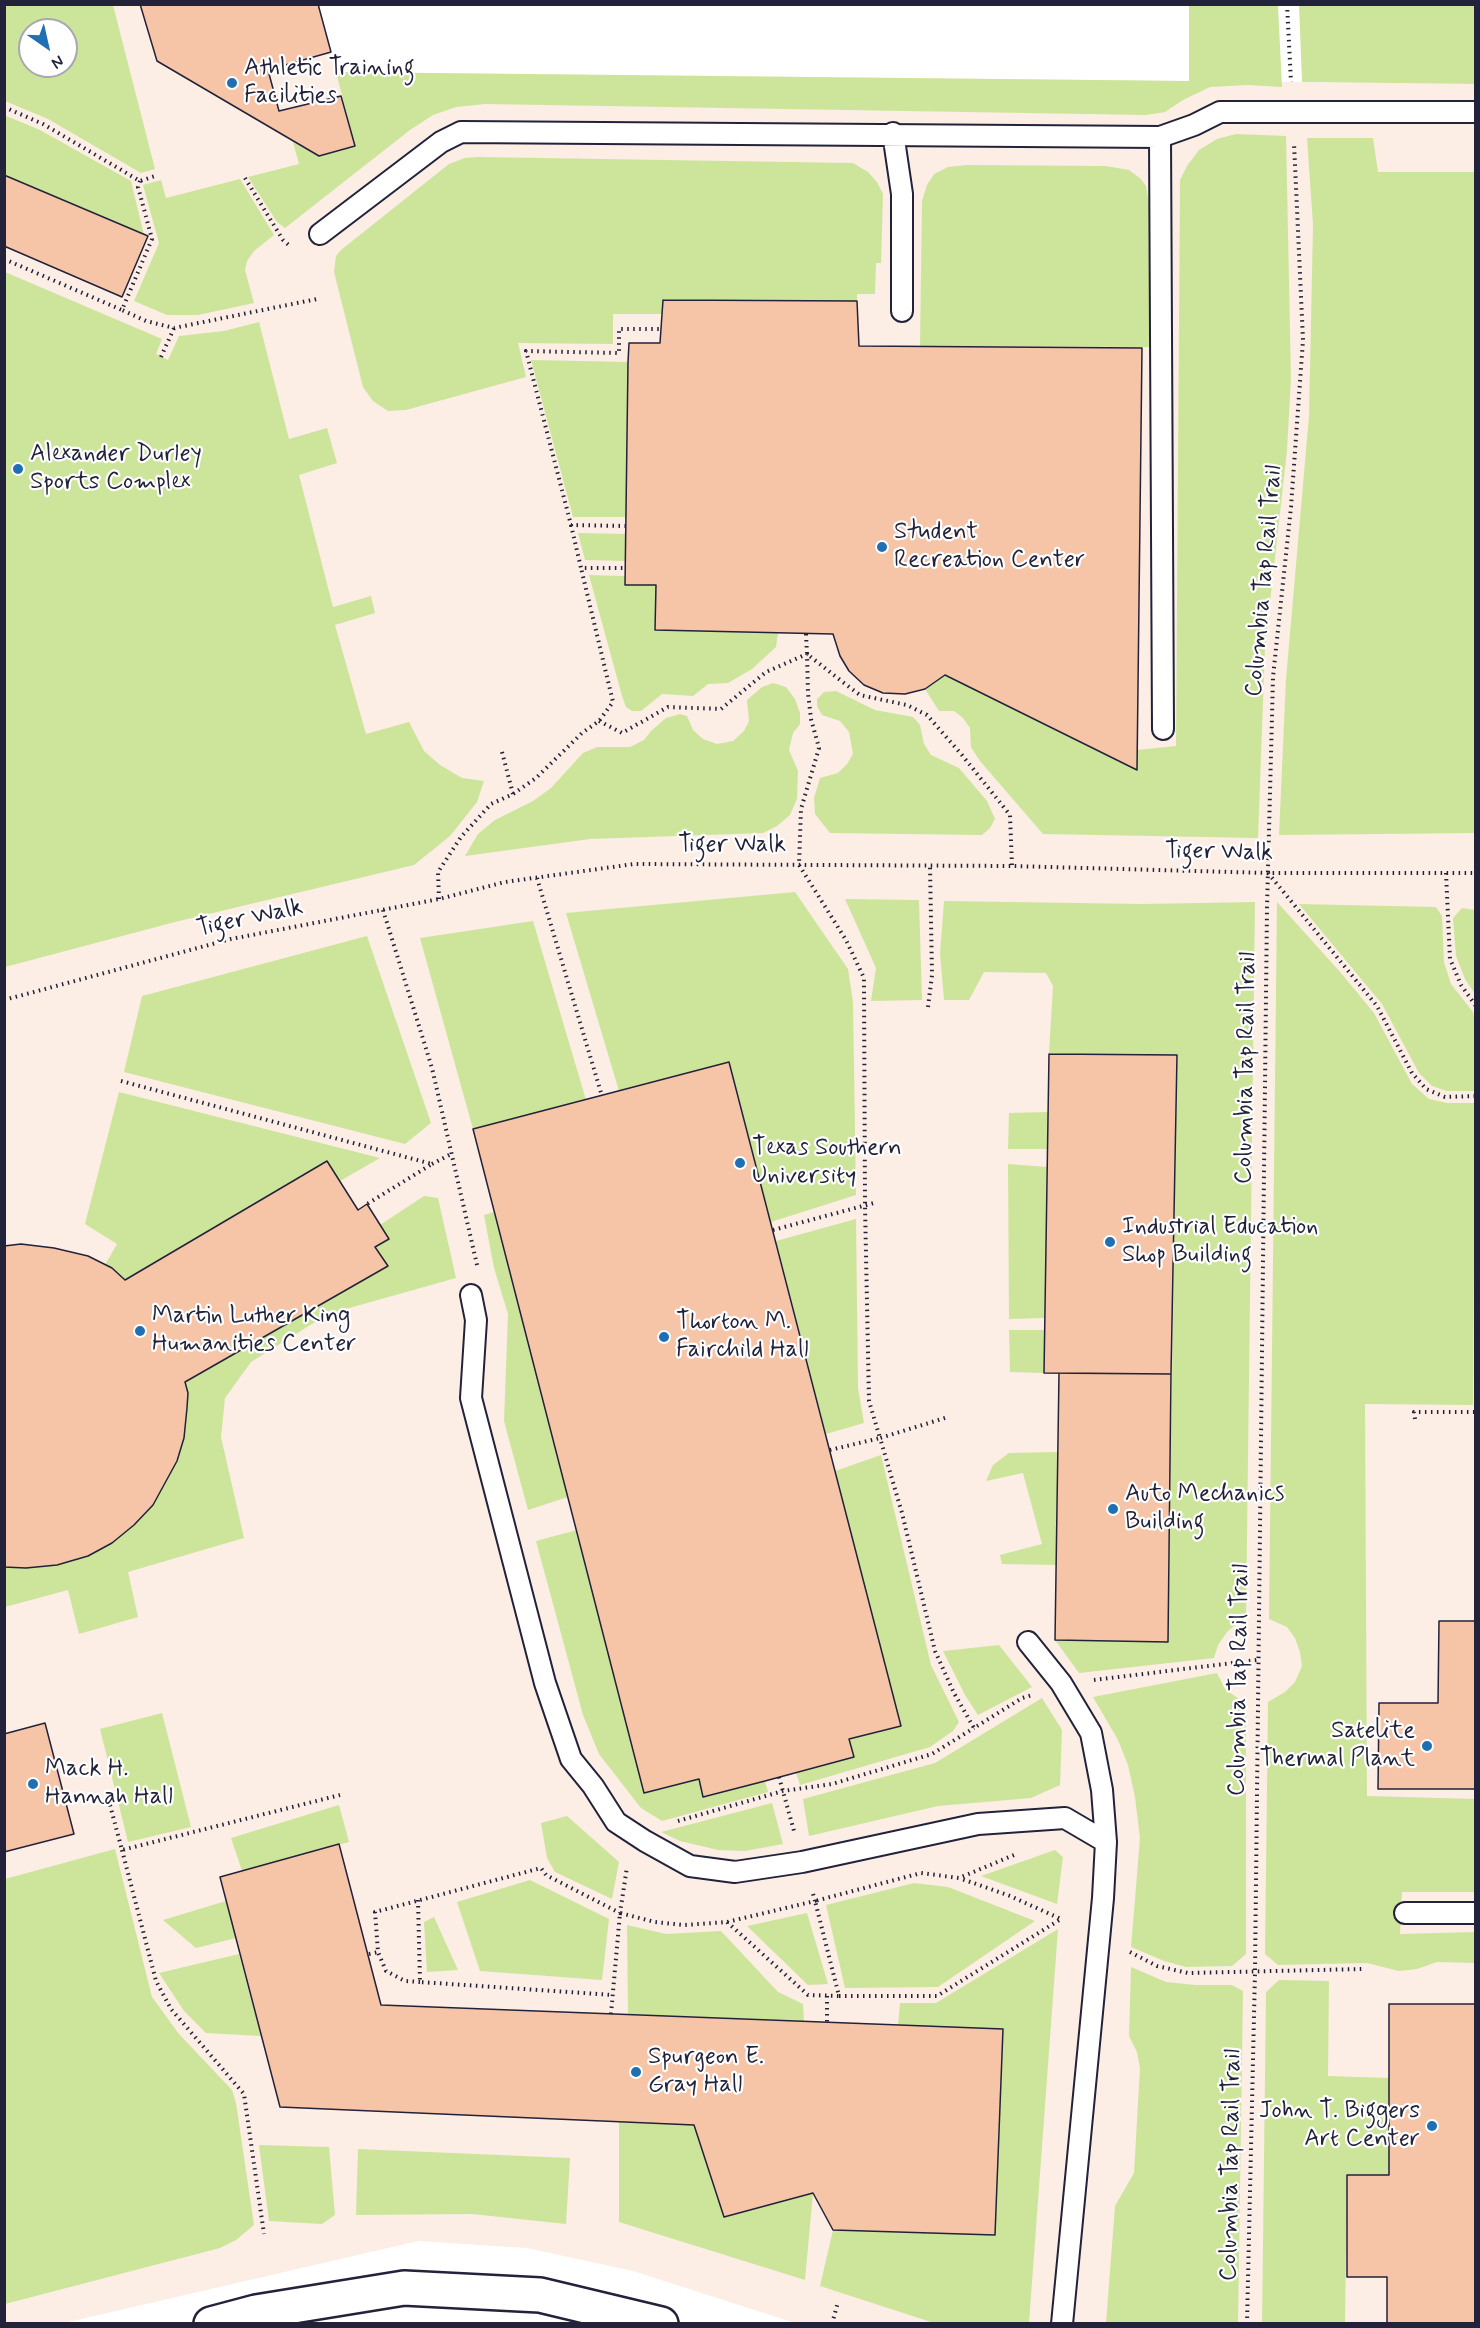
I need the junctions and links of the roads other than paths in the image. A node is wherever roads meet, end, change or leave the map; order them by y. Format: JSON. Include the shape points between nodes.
{"nodes":[{"id":1,"x":1476,"y":112,"type":"edge"},
{"id":2,"x":893,"y":133,"type":"junction"},
{"id":3,"x":1160,"y":136,"type":"junction"},
{"id":4,"x":320,"y":234,"type":"dead end"},
{"id":5,"x":902,"y":311,"type":"dead end"},
{"id":6,"x":1162,"y":729,"type":"dead end"},
{"id":7,"x":471,"y":1295,"type":"road end"},
{"id":8,"x":1028,"y":1642,"type":"dead end"},
{"id":9,"x":1106,"y":1842,"type":"junction"},
{"id":10,"x":1405,"y":1913,"type":"dead end"},
{"id":11,"x":1476,"y":1913,"type":"edge"},
{"id":12,"x":211,"y":2324,"type":"edge"},
{"id":13,"x":661,"y":2324,"type":"edge"},
{"id":14,"x":1062,"y":2324,"type":"edge"}],
"edges":[{"from":1,"to":3,"type":"lane","via":[[1220,112]]},
{"from":2,"to":3,"type":"lane"},
{"from":2,"to":4,"type":"lane","via":[[461,132],[441,142]]},
{"from":2,"to":5,"type":"lane","via":[[902,194]]},
{"from":3,"to":6,"type":"lane"},
{"from":7,"to":9,"type":"lane","via":[[476,1320],[471,1398],[545,1683],[572,1759],[616,1822],[690,1866],[735,1872],[802,1862],[978,1824],[1065,1818]]},
{"from":8,"to":9,"type":"lane","via":[[1061,1683],[1091,1733],[1102,1790]]},
{"from":9,"to":14,"type":"lane"},
{"from":10,"to":11,"type":"lane"},
{"from":12,"to":13,"type":"main road","via":[[256,2312],[404,2288],[540,2295]]}]}
